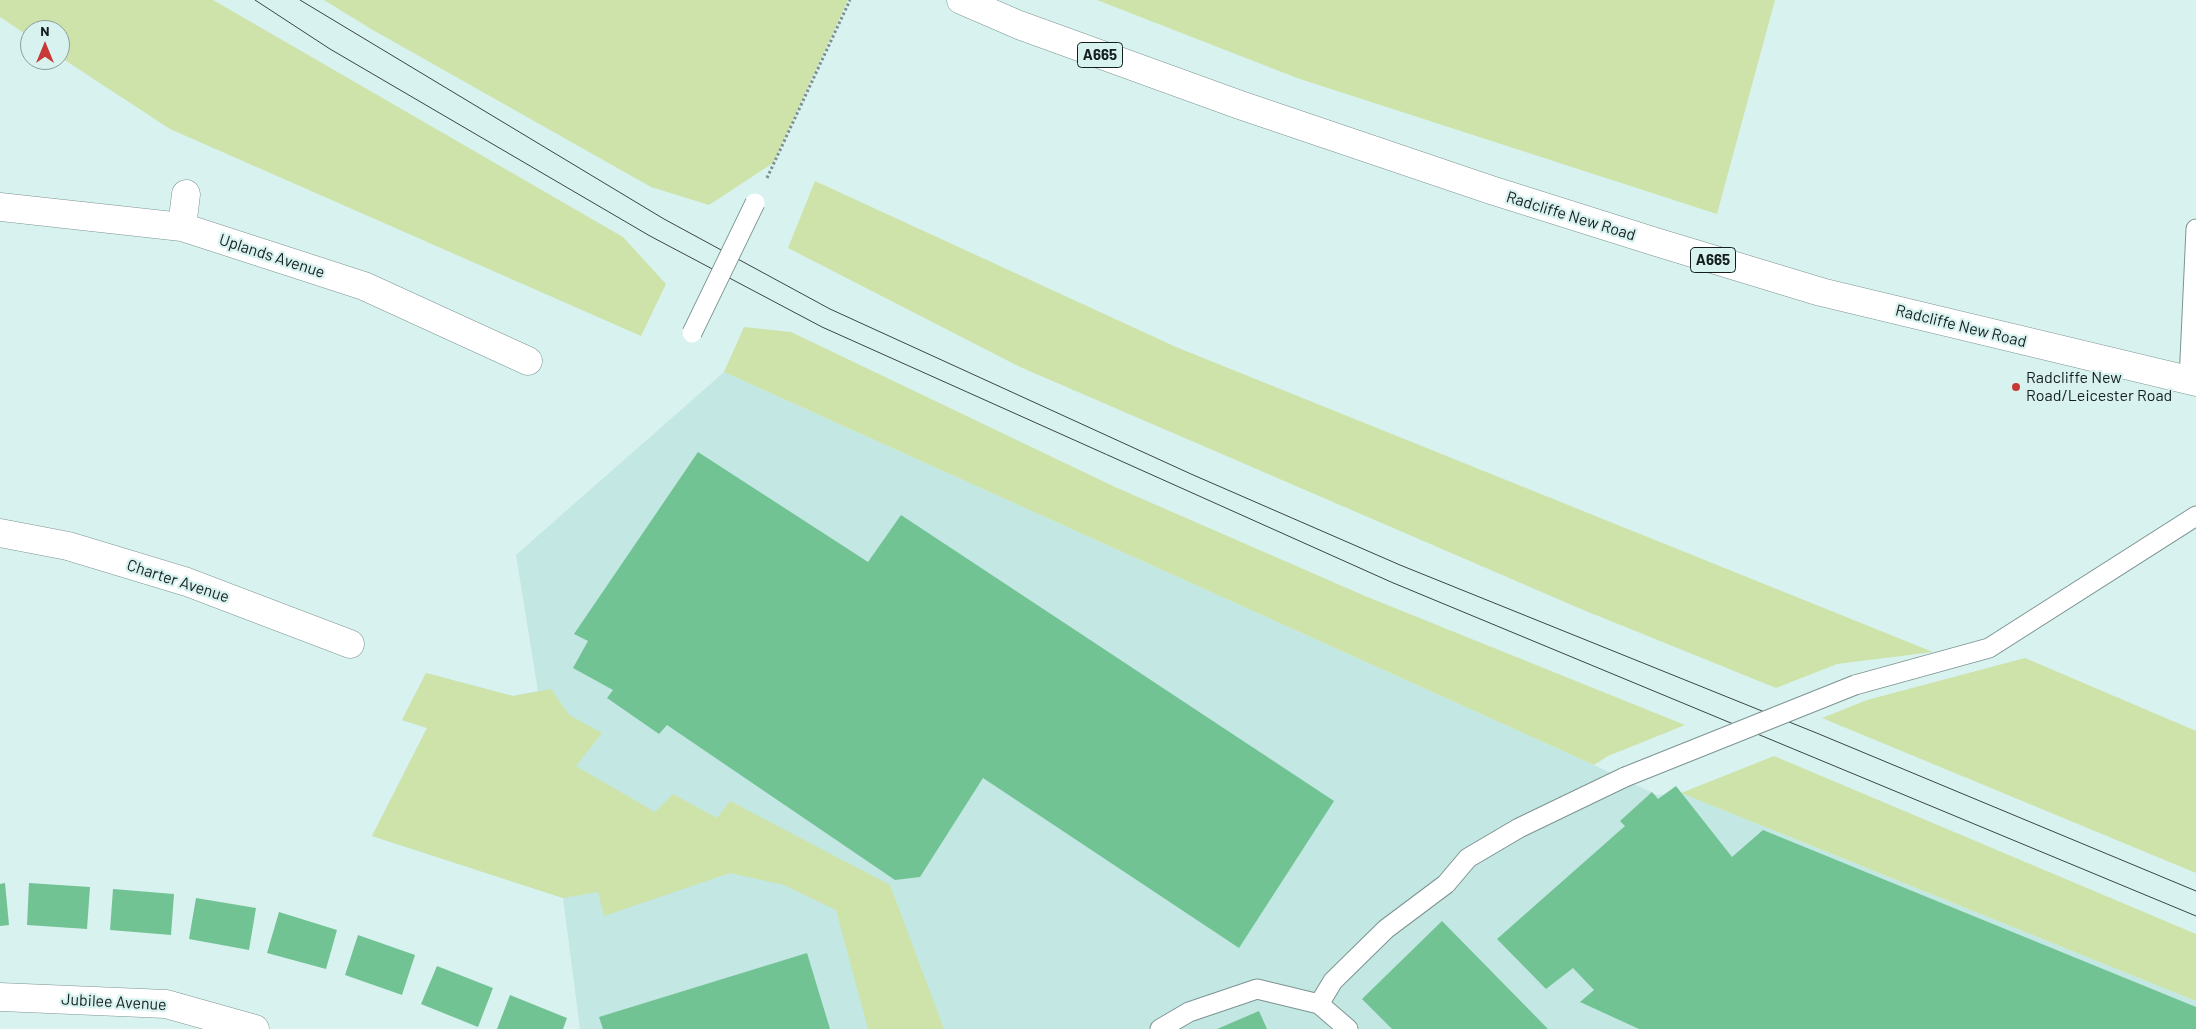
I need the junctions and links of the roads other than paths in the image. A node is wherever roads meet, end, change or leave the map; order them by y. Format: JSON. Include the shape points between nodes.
{"nodes":[{"id":1,"x":961,"y":0,"type":"edge"},
{"id":2,"x":186,"y":194,"type":"dead end"},
{"id":3,"x":756,"y":203,"type":"road end"},
{"id":4,"x":0,"y":206,"type":"edge"},
{"id":5,"x":182,"y":227,"type":"junction"},
{"id":6,"x":2196,"y":229,"type":"edge"},
{"id":7,"x":692,"y":333,"type":"dead end"},
{"id":8,"x":528,"y":361,"type":"dead end"},
{"id":9,"x":2192,"y":381,"type":"edge"},
{"id":10,"x":2196,"y":516,"type":"edge"},
{"id":11,"x":0,"y":533,"type":"edge"},
{"id":12,"x":350,"y":644,"type":"dead end"},
{"id":13,"x":0,"y":997,"type":"edge"},
{"id":14,"x":1319,"y":1004,"type":"junction"},
{"id":15,"x":255,"y":1029,"type":"edge"},
{"id":16,"x":1160,"y":1029,"type":"edge"},
{"id":17,"x":1348,"y":1029,"type":"edge"}],
"edges":[{"from":1,"to":9,"type":"main road","name":"Radcliffe New Road","number":"A665","via":[[1018,25],[1249,108],[1656,242],[1821,292]]},
{"from":2,"to":5,"type":"main road"},
{"from":3,"to":7,"type":"lane","bridge":true},
{"from":4,"to":5,"type":"main road","name":"Uplands Avenue"},
{"from":5,"to":8,"type":"main road","name":"Uplands Avenue","via":[[364,286]]},
{"from":6,"to":9,"type":"lane"},
{"from":10,"to":14,"type":"lane","bridge":true,"via":[[1989,648],[1855,685],[1625,777],[1519,828],[1468,858],[1446,884],[1386,929],[1332,981]]},
{"from":11,"to":12,"type":"main road","name":"Charter Avenue","via":[[68,546],[187,582]]},
{"from":13,"to":15,"type":"main road","name":"Jubilee Avenue","via":[[166,1004]]},
{"from":14,"to":16,"type":"lane","via":[[1257,989],[1189,1012]]},
{"from":14,"to":17,"type":"lane"}]}
